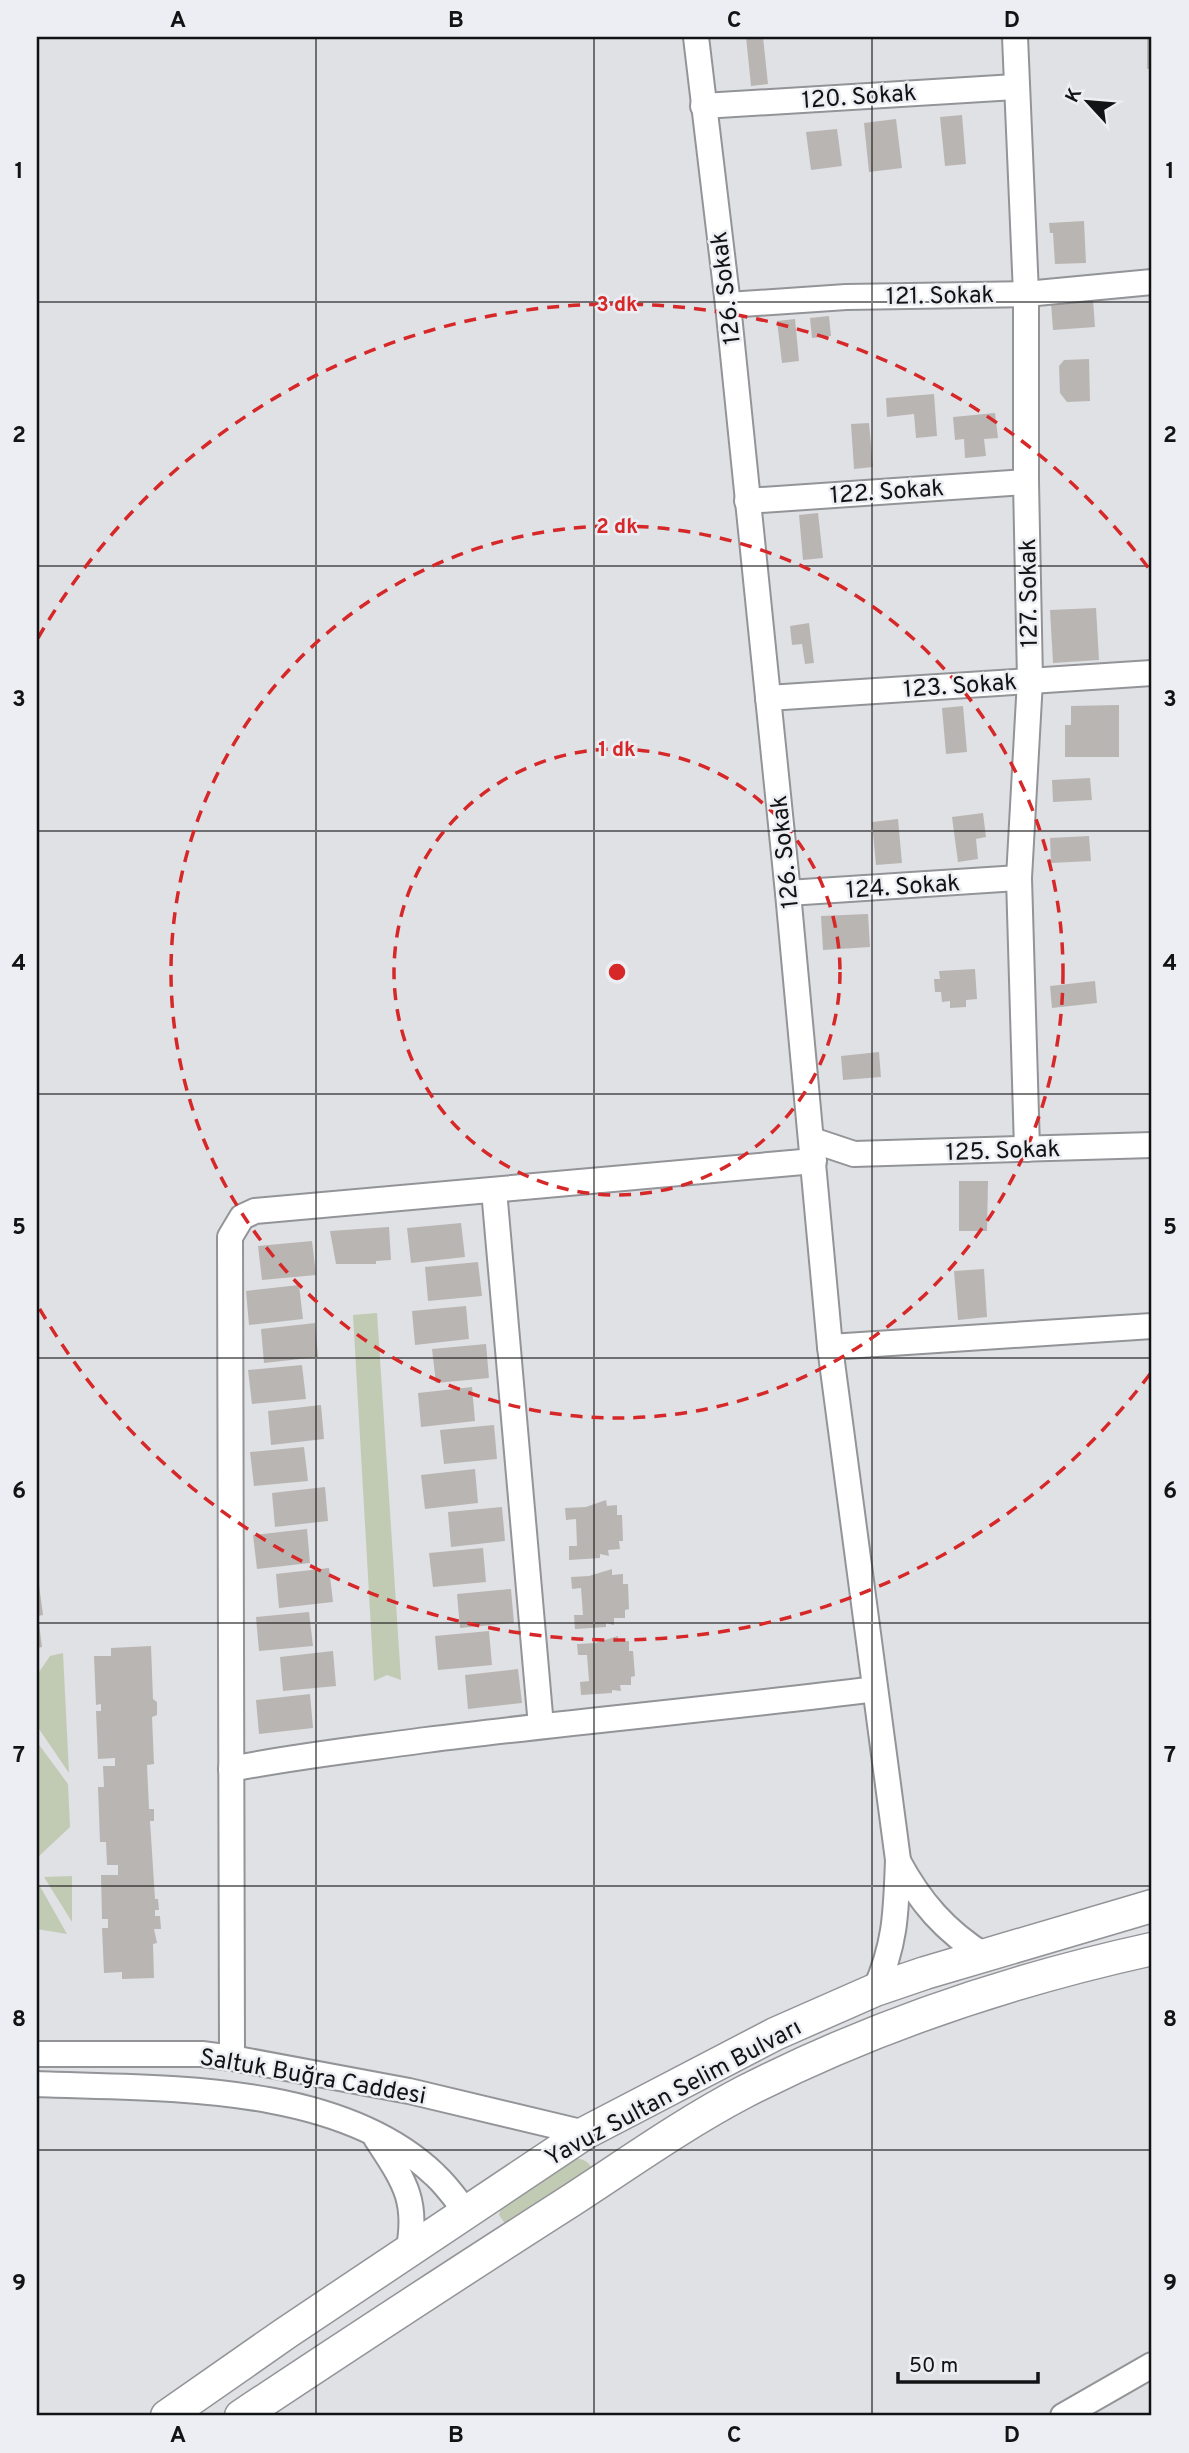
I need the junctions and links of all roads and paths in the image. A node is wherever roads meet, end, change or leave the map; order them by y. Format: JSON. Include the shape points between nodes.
{"nodes":[{"id":1,"x":696,"y":37,"type":"edge"},
{"id":2,"x":1014,"y":37,"type":"edge"},
{"id":3,"x":1016,"y":87,"type":"junction"},
{"id":4,"x":703,"y":106,"type":"junction"},
{"id":5,"x":1152,"y":282,"type":"edge"},
{"id":6,"x":1026,"y":294,"type":"junction"},
{"id":7,"x":728,"y":305,"type":"junction"},
{"id":8,"x":1026,"y":482,"type":"junction"},
{"id":9,"x":747,"y":501,"type":"junction"},
{"id":10,"x":1152,"y":673,"type":"edge"},
{"id":11,"x":1030,"y":680,"type":"junction"},
{"id":12,"x":768,"y":698,"type":"junction"},
{"id":13,"x":1018,"y":878,"type":"junction"},
{"id":14,"x":788,"y":893,"type":"junction"},
{"id":15,"x":1152,"y":1145,"type":"edge"},
{"id":16,"x":1027,"y":1149,"type":"junction"},
{"id":17,"x":855,"y":1154,"type":"junction"},
{"id":18,"x":814,"y":1161,"type":"junction"},
{"id":19,"x":494,"y":1189,"type":"junction"},
{"id":20,"x":1152,"y":1326,"type":"edge"},
{"id":21,"x":830,"y":1347,"type":"junction"},
{"id":22,"x":875,"y":1689,"type":"junction"},
{"id":23,"x":541,"y":1726,"type":"junction"},
{"id":24,"x":231,"y":1769,"type":"junction"},
{"id":25,"x":898,"y":1860,"type":"junction"},
{"id":26,"x":1152,"y":1906,"type":"edge"},
{"id":27,"x":1152,"y":1949,"type":"edge"},
{"id":28,"x":985,"y":1956,"type":"junction"},
{"id":29,"x":875,"y":1990,"type":"junction"},
{"id":30,"x":37,"y":2054,"type":"edge"},
{"id":31,"x":232,"y":2058,"type":"junction"},
{"id":32,"x":37,"y":2084,"type":"edge"},
{"id":33,"x":585,"y":2133,"type":"junction"},
{"id":34,"x":374,"y":2134,"type":"junction"},
{"id":35,"x":618,"y":2170,"type":"junction"},
{"id":36,"x":466,"y":2211,"type":"junction"},
{"id":37,"x":494,"y":2250,"type":"junction"},
{"id":38,"x":408,"y":2253,"type":"junction"},
{"id":39,"x":1152,"y":2365,"type":"edge"},
{"id":40,"x":1094,"y":2407,"type":"edge"},
{"id":41,"x":167,"y":2416,"type":"edge"},
{"id":42,"x":241,"y":2416,"type":"edge"},
{"id":43,"x":1063,"y":2416,"type":"edge"}],
"edges":[{"from":1,"to":4,"type":"street","name":"126. Sokak"},
{"from":2,"to":3,"type":"street","name":"127. Sokak"},
{"from":3,"to":4,"type":"street","name":"120. Sokak"},
{"from":3,"to":6,"type":"street","name":"127. Sokak"},
{"from":4,"to":7,"type":"street","name":"126. Sokak"},
{"from":5,"to":6,"type":"street","name":"121. Sokak"},
{"from":6,"to":7,"type":"street","name":"121. Sokak","via":[[846,297]]},
{"from":6,"to":8,"type":"street","name":"127. Sokak"},
{"from":7,"to":9,"type":"street","name":"126. Sokak"},
{"from":8,"to":9,"type":"street","name":"122. Sokak"},
{"from":8,"to":11,"type":"street","name":"127. Sokak"},
{"from":9,"to":12,"type":"street","name":"126. Sokak"},
{"from":10,"to":11,"type":"street","name":"123. Sokak"},
{"from":11,"to":12,"type":"street","name":"123. Sokak"},
{"from":11,"to":13,"type":"street","name":"127. Sokak"},
{"from":12,"to":14,"type":"street","name":"126. Sokak"},
{"from":13,"to":14,"type":"street","name":"124. Sokak"},
{"from":13,"to":16,"type":"street","name":"127. Sokak"},
{"from":14,"to":18,"type":"street","name":"126. Sokak"},
{"from":15,"to":16,"type":"street","name":"125. Sokak"},
{"from":16,"to":17,"type":"street","name":"125. Sokak"},
{"from":17,"to":18,"type":"street","name":"125. Sokak"},
{"from":17,"to":18,"type":"street"},
{"from":18,"to":19,"type":"street"},
{"from":18,"to":21,"type":"street","name":"126. Sokak"},
{"from":19,"to":23,"type":"street"},
{"from":19,"to":24,"type":"street","via":[[255,1211],[242,1217],[230,1237]]},
{"from":20,"to":21,"type":"street"},
{"from":21,"to":22,"type":"street","name":"126. Sokak"},
{"from":22,"to":23,"type":"street"},
{"from":22,"to":25,"type":"street","name":"126. Sokak"},
{"from":23,"to":24,"type":"street"},
{"from":24,"to":31,"type":"street"},
{"from":25,"to":28,"type":"street","via":[[941,1923]]},
{"from":25,"to":29,"type":"street","via":[[892,1941]]},
{"from":26,"to":28,"type":"main road","name":"Yavuz Sultan Selim Bulvarı"},
{"from":27,"to":35,"type":"main road","name":"Yavuz Sultan Selim Bulvarı","via":[[959,2001],[838,2048],[743,2093]]},
{"from":28,"to":29,"type":"main road","name":"Yavuz Sultan Selim Bulvarı"},
{"from":29,"to":33,"type":"main road","name":"Yavuz Sultan Selim Bulvarı","via":[[775,2034]]},
{"from":30,"to":31,"type":"street","name":"Saltuk Buğra Caddesi"},
{"from":31,"to":33,"type":"street","name":"Saltuk Buğra Caddesi","via":[[409,2091]]},
{"from":32,"to":34,"type":"street","name":"Saltuk Buğra Caddesi","via":[[240,2096],[312,2109]]},
{"from":33,"to":35,"type":"main road"},
{"from":33,"to":36,"type":"main road","name":"Yavuz Sultan Selim Bulvarı"},
{"from":34,"to":36,"type":"street","name":"Saltuk Buğra Caddesi","via":[[435,2174]]},
{"from":34,"to":38,"type":"street","via":[[407,2189],[411,2220]]},
{"from":35,"to":37,"type":"main road","name":"Yavuz Sultan Selim Bulvarı"},
{"from":36,"to":37,"type":"main road"},
{"from":36,"to":38,"type":"main road","name":"Yavuz Sultan Selim Bulvarı"},
{"from":37,"to":42,"type":"main road","name":"Yavuz Sultan Selim Bulvarı"},
{"from":38,"to":41,"type":"main road","name":"Yavuz Sultan Selim Bulvarı"},
{"from":39,"to":40,"type":"street"},
{"from":40,"to":43,"type":"street"}]}
